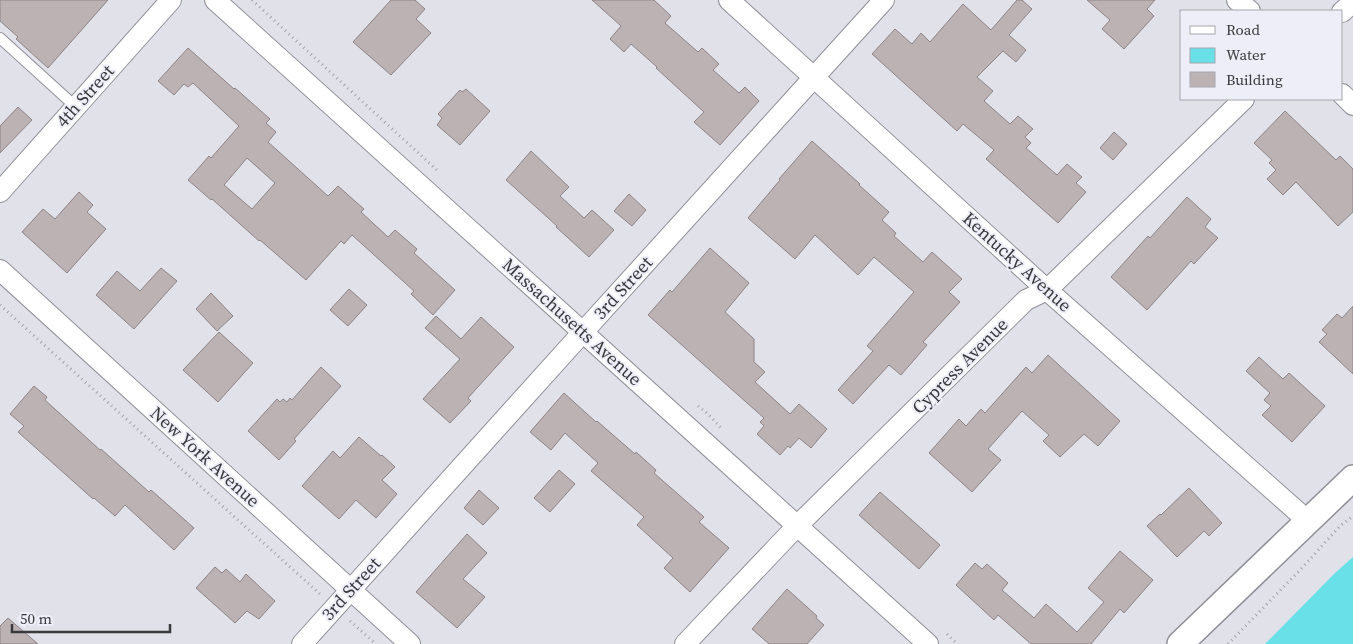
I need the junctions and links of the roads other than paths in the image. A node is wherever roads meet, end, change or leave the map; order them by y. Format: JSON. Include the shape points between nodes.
{"nodes":[{"id":1,"x":171,"y":0,"type":"edge"},
{"id":2,"x":215,"y":0,"type":"edge"},
{"id":3,"x":730,"y":0,"type":"edge"},
{"id":4,"x":884,"y":0,"type":"edge"},
{"id":5,"x":1237,"y":0,"type":"edge"},
{"id":6,"x":1353,"y":2,"type":"edge"},
{"id":7,"x":1249,"y":10,"type":"edge"},
{"id":8,"x":1343,"y":11,"type":"edge"},
{"id":9,"x":0,"y":38,"type":"edge"},
{"id":10,"x":815,"y":77,"type":"junction"},
{"id":11,"x":1343,"y":95,"type":"edge"},
{"id":12,"x":1243,"y":100,"type":"edge"},
{"id":13,"x":1353,"y":105,"type":"edge"},
{"id":14,"x":76,"y":107,"type":"junction"},
{"id":15,"x":0,"y":192,"type":"edge"},
{"id":16,"x":0,"y":270,"type":"edge"},
{"id":17,"x":1047,"y":290,"type":"junction"},
{"id":18,"x":583,"y":332,"type":"junction"},
{"id":19,"x":1353,"y":478,"type":"edge"},
{"id":20,"x":1308,"y":521,"type":"junction"},
{"id":21,"x":797,"y":526,"type":"junction"},
{"id":22,"x":350,"y":590,"type":"junction"},
{"id":23,"x":302,"y":644,"type":"edge"},
{"id":24,"x":410,"y":644,"type":"edge"},
{"id":25,"x":685,"y":644,"type":"edge"},
{"id":26,"x":928,"y":644,"type":"edge"},
{"id":27,"x":1180,"y":644,"type":"edge"}],
"edges":[{"from":1,"to":14,"type":"street","name":"4th Street"},
{"from":2,"to":18,"type":"street","name":"Massachusetts Avenue"},
{"from":3,"to":10,"type":"street","name":"Kentucky Avenue"},
{"from":4,"to":10,"type":"street","name":"3rd Street"},
{"from":5,"to":7,"type":"street"},
{"from":6,"to":8,"type":"street"},
{"from":9,"to":14,"type":"lane"},
{"from":10,"to":17,"type":"street","name":"Kentucky Avenue"},
{"from":10,"to":18,"type":"street","name":"3rd Street"},
{"from":11,"to":13,"type":"street"},
{"from":12,"to":17,"type":"street","name":"Cypress Avenue"},
{"from":14,"to":15,"type":"street","name":"4th Street"},
{"from":16,"to":22,"type":"street","name":"New York Avenue"},
{"from":17,"to":20,"type":"street","name":"Kentucky Avenue"},
{"from":17,"to":21,"type":"street","name":"Cypress Avenue","via":[[1026,300]]},
{"from":18,"to":21,"type":"street","name":"Massachusetts Avenue"},
{"from":18,"to":22,"type":"street","name":"3rd Street"},
{"from":19,"to":20,"type":"street"},
{"from":20,"to":27,"type":"street"},
{"from":21,"to":25,"type":"street","name":"Cypress Avenue"},
{"from":21,"to":26,"type":"street","name":"Massachusetts Avenue"},
{"from":22,"to":23,"type":"street","name":"3rd Street"},
{"from":22,"to":24,"type":"street","name":"New York Avenue"}]}
